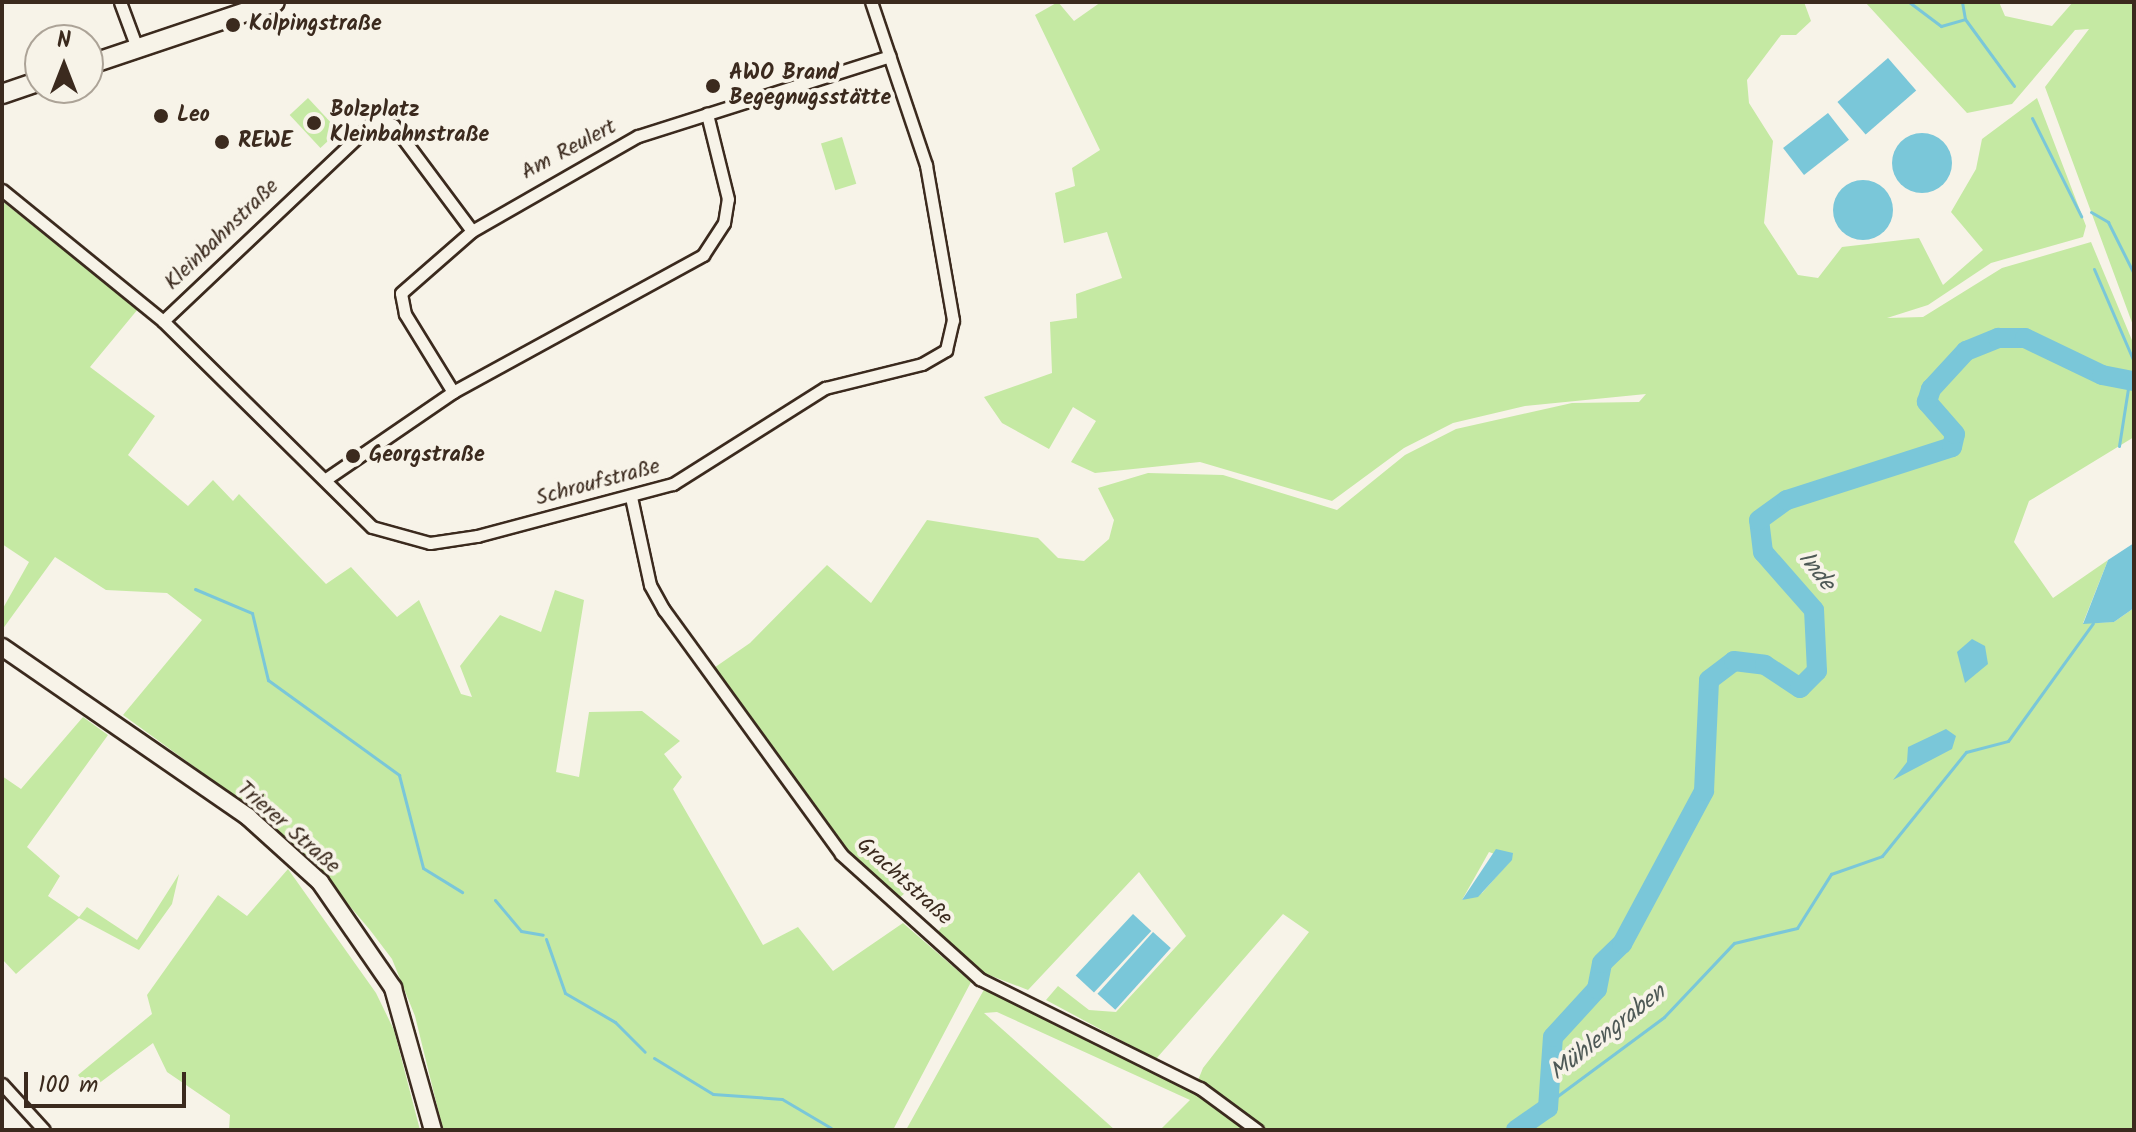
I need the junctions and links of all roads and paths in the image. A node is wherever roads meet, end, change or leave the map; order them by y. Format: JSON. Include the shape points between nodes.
{"nodes":[{"id":1,"x":120,"y":2,"type":"edge"},
{"id":2,"x":275,"y":2,"type":"edge"},
{"id":3,"x":871,"y":2,"type":"edge"},
{"id":4,"x":137,"y":48,"type":"junction"},
{"id":5,"x":890,"y":56,"type":"junction"},
{"id":6,"x":104,"y":59,"type":"edge"},
{"id":7,"x":24,"y":86,"type":"edge"},
{"id":8,"x":2,"y":94,"type":"edge"},
{"id":9,"x":707,"y":114,"type":"junction"},
{"id":10,"x":2,"y":190,"type":"edge"},
{"id":11,"x":472,"y":231,"type":"junction"},
{"id":12,"x":163,"y":321,"type":"junction"},
{"id":13,"x":453,"y":392,"type":"junction"},
{"id":14,"x":326,"y":479,"type":"junction"},
{"id":15,"x":631,"y":497,"type":"junction"},
{"id":16,"x":2,"y":647,"type":"edge"},
{"id":17,"x":2,"y":1084,"type":"edge"},
{"id":18,"x":44,"y":1130,"type":"edge"},
{"id":19,"x":433,"y":1130,"type":"edge"},
{"id":20,"x":1257,"y":1130,"type":"edge"}],
"edges":[{"from":1,"to":4,"type":"street"},
{"from":2,"to":4,"type":"main road"},
{"from":3,"to":5,"type":"street","name":"Schroufstraße"},
{"from":4,"to":6,"type":"main road"},
{"from":5,"to":9,"type":"street","name":"Am Reulert"},
{"from":5,"to":15,"type":"street","name":"Schroufstraße","via":[[934,204],[953,320],[946,350],[922,364],[825,388],[709,465]]},
{"from":7,"to":8,"type":"main road"},
{"from":9,"to":11,"type":"street","name":"Am Reulert","via":[[570,169]]},
{"from":9,"to":13,"type":"street","via":[[728,199],[724,223],[703,255]]},
{"from":10,"to":12,"type":"street","name":"Schroufstraße"},
{"from":11,"to":12,"type":"street","name":"Kleinbahnstraße","via":[[393,125],[378,118]]},
{"from":11,"to":13,"type":"street","name":"Am Reulert","via":[[401,293],[405,314]]},
{"from":12,"to":14,"type":"street","name":"Schroufstraße"},
{"from":13,"to":14,"type":"street"},
{"from":14,"to":15,"type":"street","name":"Schroufstraße","via":[[372,527],[430,543]]},
{"from":15,"to":20,"type":"street","name":"Grachtstraße","via":[[650,585],[664,610],[841,854],[980,979],[1200,1088]]},
{"from":16,"to":19,"type":"main road","name":"Trierer Straße","via":[[248,817],[320,882],[393,988]]},
{"from":17,"to":18,"type":"street"}]}
